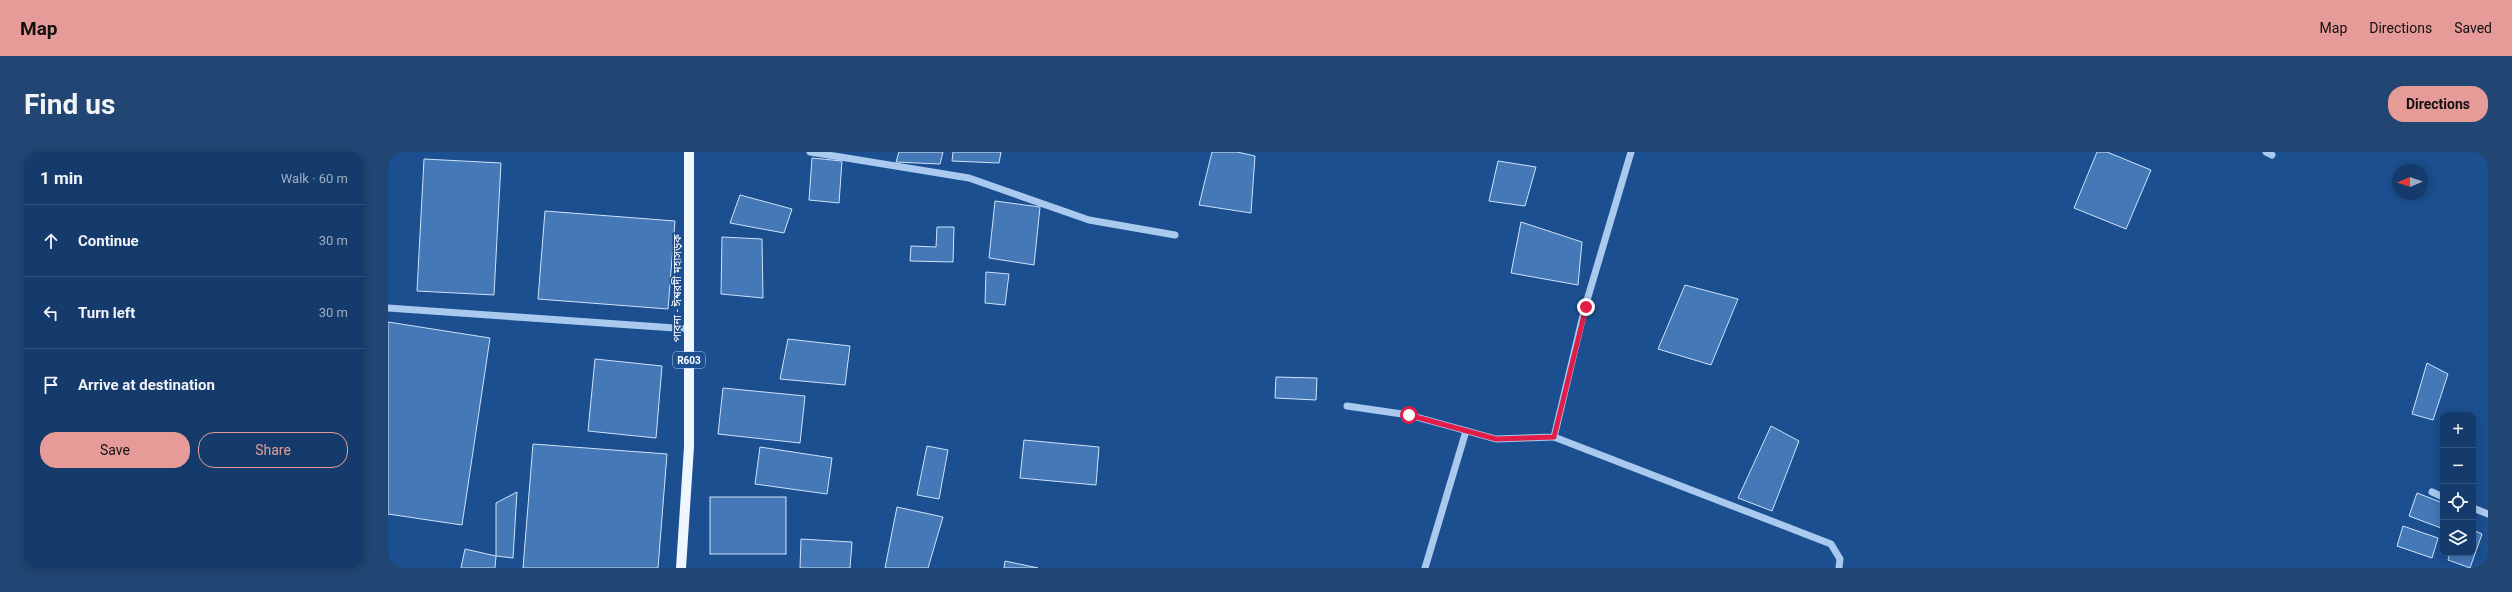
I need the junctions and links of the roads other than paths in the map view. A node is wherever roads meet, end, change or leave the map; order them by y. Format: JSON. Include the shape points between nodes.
{"nodes":[{"id":1,"x":689,"y":152,"type":"edge"},
{"id":2,"x":810,"y":152,"type":"edge"},
{"id":3,"x":1631,"y":152,"type":"edge"},
{"id":4,"x":1175,"y":235,"type":"dead end"},
{"id":5,"x":388,"y":308,"type":"edge"},
{"id":6,"x":690,"y":329,"type":"junction"},
{"id":7,"x":1347,"y":406,"type":"dead end"},
{"id":8,"x":1466,"y":431,"type":"junction"},
{"id":9,"x":1554,"y":437,"type":"junction"},
{"id":10,"x":2432,"y":492,"type":"dead end"},
{"id":11,"x":2440,"y":496,"type":"edge"},
{"id":12,"x":2476,"y":509,"type":"edge"},
{"id":13,"x":2488,"y":514,"type":"edge"},
{"id":14,"x":681,"y":568,"type":"edge"},
{"id":15,"x":1425,"y":568,"type":"edge"},
{"id":16,"x":1839,"y":568,"type":"edge"}],
"edges":[{"from":1,"to":6,"type":"main road","name":"পাবনা - ঈশ্বরদী মহাসড়ক","number":"R603"},
{"from":2,"to":4,"type":"street","via":[[969,178],[1089,220]]},
{"from":3,"to":9,"type":"street","via":[[1586,307]]},
{"from":5,"to":6,"type":"street"},
{"from":6,"to":14,"type":"main road","name":"পাবনা - ঈশ্বরদী মহাসড়ক","number":"R603","via":[[689,448]]},
{"from":7,"to":8,"type":"street","via":[[1409,415]]},
{"from":8,"to":9,"type":"street","via":[[1496,439]]},
{"from":8,"to":15,"type":"street"},
{"from":9,"to":16,"type":"street","via":[[1831,544],[1840,558]]},
{"from":10,"to":11,"type":"street"},
{"from":12,"to":13,"type":"street"}]}
